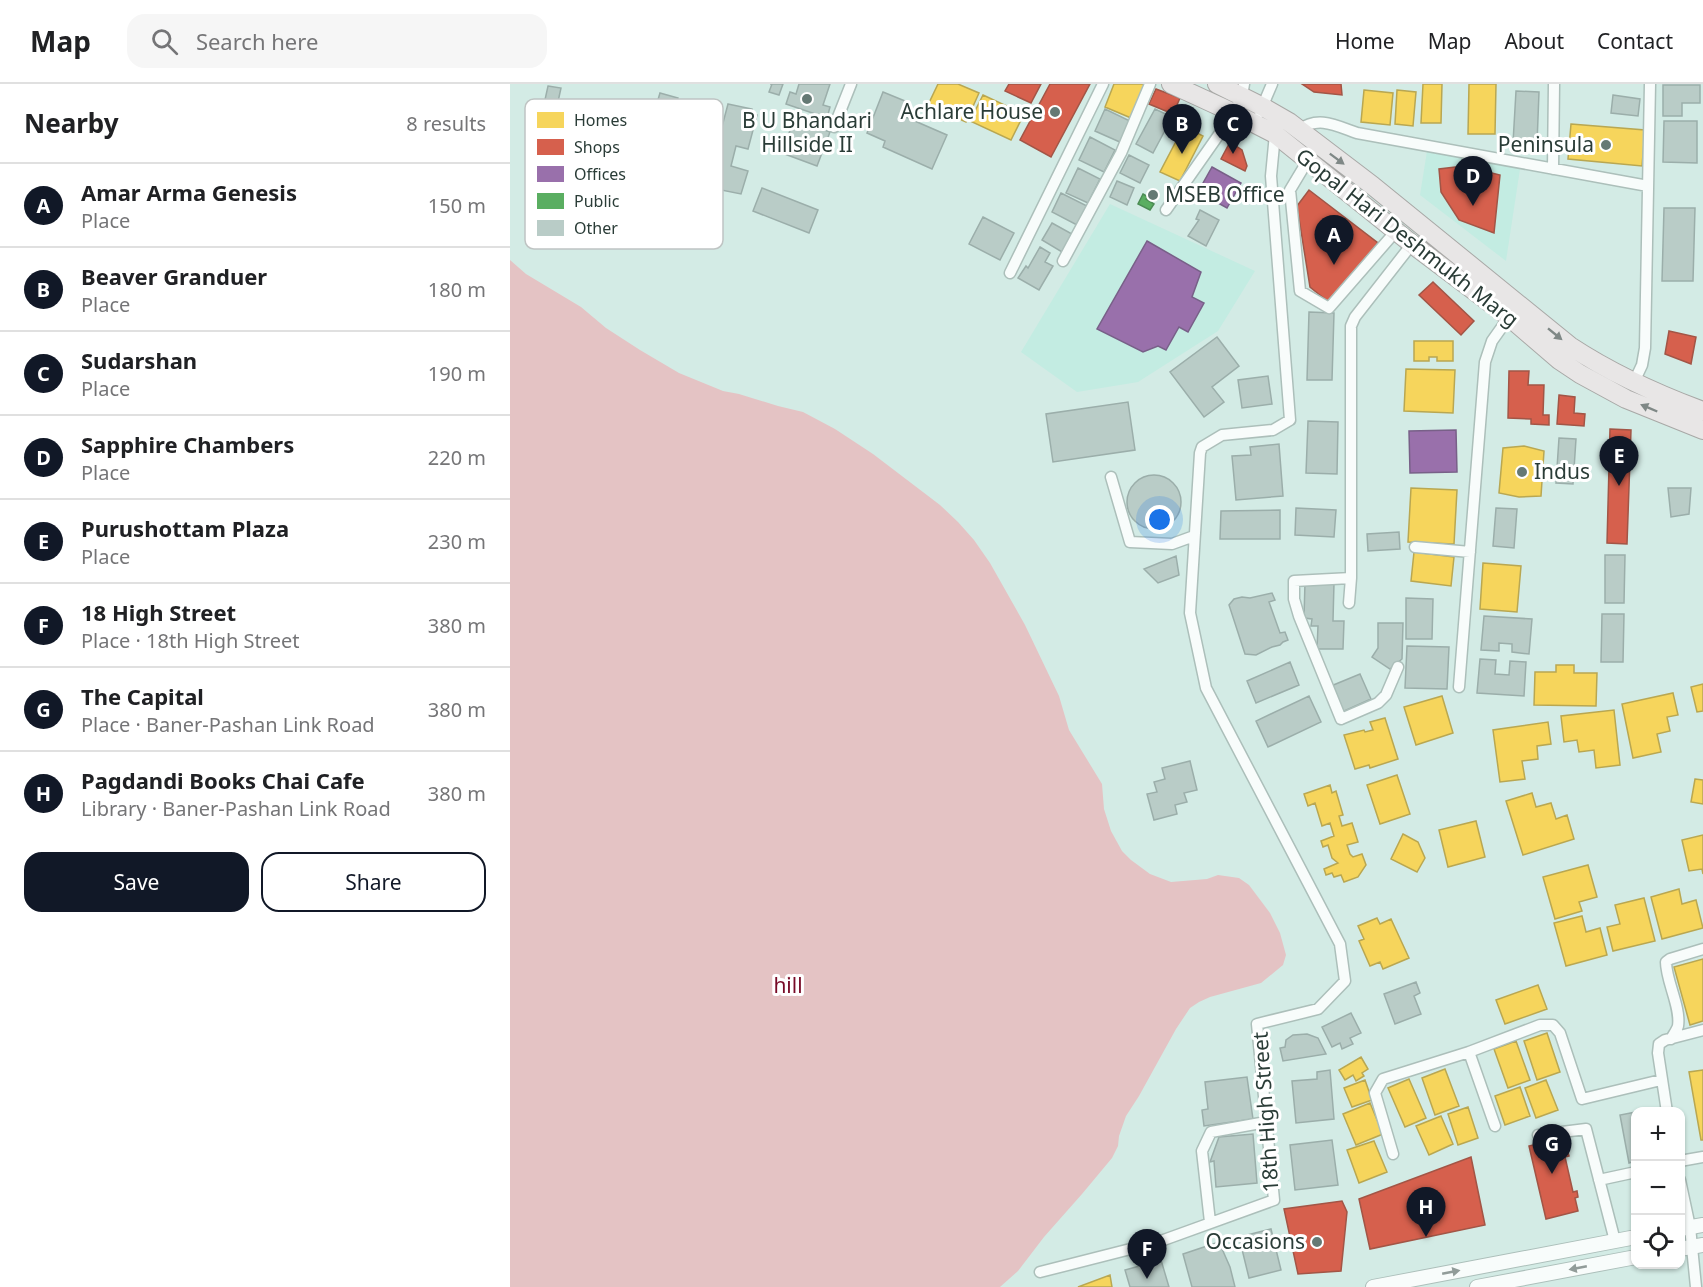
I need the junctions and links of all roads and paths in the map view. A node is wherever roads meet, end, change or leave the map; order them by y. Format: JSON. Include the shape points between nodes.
{"nodes":[{"id":1,"x":851,"y":84,"type":"edge"},
{"id":2,"x":1103,"y":84,"type":"edge"},
{"id":3,"x":1150,"y":84,"type":"edge"},
{"id":4,"x":1171,"y":84,"type":"edge"},
{"id":5,"x":1217,"y":84,"type":"edge"},
{"id":6,"x":1272,"y":84,"type":"edge"},
{"id":7,"x":1554,"y":84,"type":"edge"},
{"id":8,"x":1650,"y":84,"type":"edge"},
{"id":9,"x":1240,"y":98,"type":"edge"},
{"id":10,"x":1258,"y":114,"type":"junction"},
{"id":11,"x":834,"y":127,"type":"dead end"},
{"id":12,"x":1288,"y":129,"type":"junction"},
{"id":13,"x":1308,"y":160,"type":"junction"},
{"id":14,"x":1553,"y":169,"type":"junction"},
{"id":15,"x":1648,"y":186,"type":"junction"},
{"id":16,"x":1166,"y":210,"type":"dead end"},
{"id":17,"x":1396,"y":231,"type":"junction"},
{"id":18,"x":1412,"y":244,"type":"junction"},
{"id":19,"x":1063,"y":261,"type":"dead end"},
{"id":20,"x":1010,"y":273,"type":"dead end"},
{"id":21,"x":1509,"y":317,"type":"junction"},
{"id":22,"x":1634,"y":382,"type":"junction"},
{"id":23,"x":1703,"y":411,"type":"edge"},
{"id":24,"x":1703,"y":430,"type":"edge"},
{"id":25,"x":1112,"y":477,"type":"dead end"},
{"id":26,"x":1194,"y":536,"type":"junction"},
{"id":27,"x":1415,"y":547,"type":"dead end"},
{"id":28,"x":1470,"y":552,"type":"junction"},
{"id":29,"x":1351,"y":578,"type":"junction"},
{"id":30,"x":1349,"y":603,"type":"dead end"},
{"id":31,"x":1398,"y":667,"type":"dead end"},
{"id":32,"x":1459,"y":687,"type":"dead end"},
{"id":33,"x":1703,"y":949,"type":"edge"},
{"id":34,"x":1703,"y":1030,"type":"edge"},
{"id":35,"x":1671,"y":1039,"type":"junction"},
{"id":36,"x":1469,"y":1052,"type":"junction"},
{"id":37,"x":1661,"y":1080,"type":"junction"},
{"id":38,"x":1666,"y":1107,"type":"edge"},
{"id":39,"x":1266,"y":1122,"type":"junction"},
{"id":40,"x":1495,"y":1126,"type":"dead end"},
{"id":41,"x":1538,"y":1135,"type":"dead end"},
{"id":42,"x":1393,"y":1154,"type":"dead end"},
{"id":43,"x":1703,"y":1157,"type":"edge"},
{"id":44,"x":1685,"y":1160,"type":"edge"},
{"id":45,"x":1631,"y":1173,"type":"edge"},
{"id":46,"x":1599,"y":1180,"type":"junction"},
{"id":47,"x":1685,"y":1201,"type":"edge"},
{"id":48,"x":1210,"y":1222,"type":"junction"},
{"id":49,"x":1691,"y":1227,"type":"edge"},
{"id":50,"x":1631,"y":1238,"type":"edge"},
{"id":51,"x":1615,"y":1241,"type":"junction"},
{"id":52,"x":1692,"y":1247,"type":"edge"},
{"id":53,"x":1631,"y":1258,"type":"edge"},
{"id":54,"x":1040,"y":1272,"type":"dead end"},
{"id":55,"x":1513,"y":1284,"type":"edge"},
{"id":56,"x":1373,"y":1287,"type":"edge"},
{"id":57,"x":1477,"y":1287,"type":"edge"},
{"id":58,"x":1696,"y":1287,"type":"edge"}],
"edges":[{"from":1,"to":11,"type":"street"},
{"from":2,"to":20,"type":"street"},
{"from":3,"to":19,"type":"street","via":[[1121,153]]},
{"from":4,"to":9,"type":"main road","name":"Gopal Hari Deshmukh Marg"},
{"from":5,"to":9,"type":"main road","name":"Gopal Hari Deshmukh Marg"},
{"from":6,"to":10,"type":"street"},
{"from":7,"to":14,"type":"street"},
{"from":8,"to":15,"type":"street"},
{"from":9,"to":10,"type":"main road","name":"Gopal Hari Deshmukh Marg"},
{"from":9,"to":16,"type":"street"},
{"from":10,"to":12,"type":"main road","name":"Gopal Hari Deshmukh Marg"},
{"from":12,"to":13,"type":"main road","name":"Gopal Hari Deshmukh Marg"},
{"from":12,"to":14,"type":"street","via":[[1323,122],[1357,133]]},
{"from":12,"to":22,"type":"main road","name":"Gopal Hari Deshmukh Marg","one_way":true,"via":[[1366,181],[1570,346]]},
{"from":12,"to":26,"type":"street","via":[[1271,176],[1290,420],[1273,430],[1222,435],[1202,447]]},
{"from":13,"to":17,"type":"main road","name":"Gopal Hari Deshmukh Marg"},
{"from":13,"to":17,"type":"street","via":[[1290,190],[1300,291],[1329,308]]},
{"from":14,"to":15,"type":"street"},
{"from":15,"to":22,"type":"street","via":[[1645,348]]},
{"from":17,"to":18,"type":"main road","name":"Gopal Hari Deshmukh Marg"},
{"from":18,"to":21,"type":"main road","name":"Gopal Hari Deshmukh Marg"},
{"from":18,"to":29,"type":"street","via":[[1351,326]]},
{"from":24,"to":21,"type":"main road","name":"Gopal Hari Deshmukh Marg","one_way":true,"via":[[1626,399],[1580,374]]},
{"from":21,"to":28,"type":"street","via":[[1492,340],[1485,362]]},
{"from":22,"to":23,"type":"main road","name":"Gopal Hari Deshmukh Marg"},
{"from":25,"to":26,"type":"street","via":[[1130,542],[1172,544]]},
{"from":26,"to":39,"type":"street","name":"18th High Street","via":[[1190,613],[1206,688],[1340,944],[1345,981],[1318,1009],[1257,1024]]},
{"from":27,"to":28,"type":"street"},
{"from":28,"to":32,"type":"street"},
{"from":29,"to":30,"type":"street"},
{"from":29,"to":31,"type":"street","via":[[1294,581],[1299,616],[1341,719],[1386,696]]},
{"from":33,"to":35,"type":"street","via":[[1666,962],[1678,1026]]},
{"from":34,"to":35,"type":"street"},
{"from":35,"to":37,"type":"street","via":[[1659,1044]]},
{"from":36,"to":37,"type":"street","via":[[1540,1025],[1553,1025],[1560,1033],[1582,1099]]},
{"from":36,"to":40,"type":"street"},
{"from":36,"to":42,"type":"street","via":[[1383,1079],[1375,1093]]},
{"from":37,"to":38,"type":"street"},
{"from":39,"to":48,"type":"street","name":"18th High Street","via":[[1274,1200]]},
{"from":39,"to":48,"type":"street","via":[[1211,1132],[1202,1151]]},
{"from":41,"to":46,"type":"street","via":[[1586,1129]]},
{"from":43,"to":44,"type":"street"},
{"from":45,"to":46,"type":"street"},
{"from":46,"to":51,"type":"street"},
{"from":47,"to":49,"type":"street"},
{"from":48,"to":54,"type":"street","name":"18th High Street","via":[[1158,1242]]},
{"from":49,"to":52,"type":"street"},
{"from":50,"to":51,"type":"street"},
{"from":56,"to":51,"type":"street","one_way":true},
{"from":52,"to":58,"type":"street"},
{"from":53,"to":55,"type":"street","one_way":true},
{"from":55,"to":57,"type":"street"}]}
